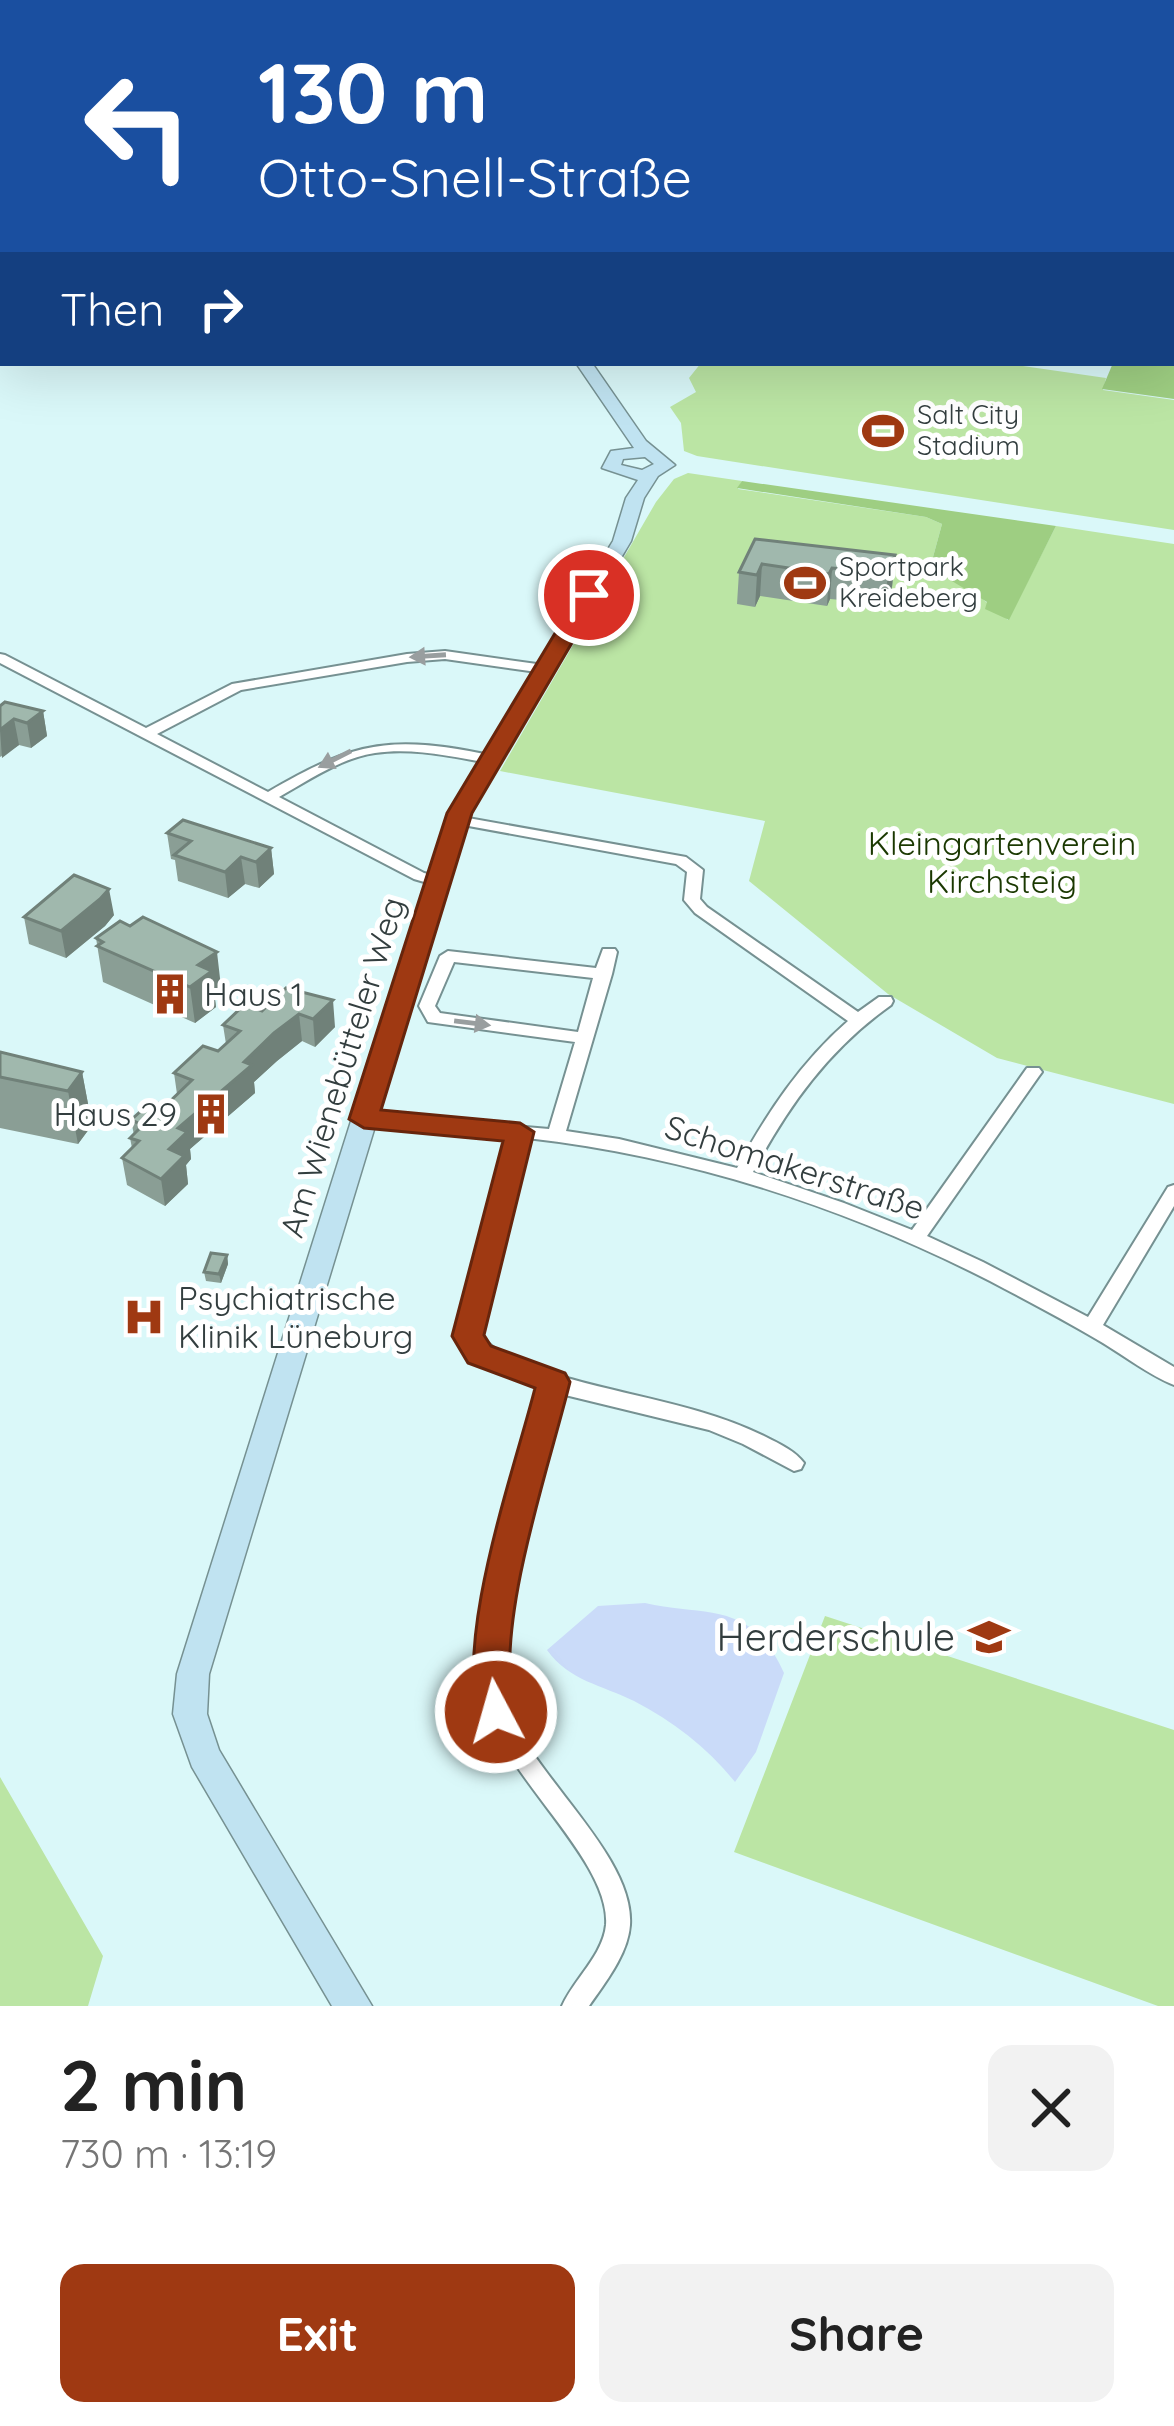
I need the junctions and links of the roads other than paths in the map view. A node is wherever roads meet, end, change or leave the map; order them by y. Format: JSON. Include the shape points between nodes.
{"nodes":[{"id":1,"x":586,"y":366,"type":"edge"},
{"id":2,"x":632,"y":432,"type":"junction"},
{"id":3,"x":627,"y":452,"type":"junction"},
{"id":4,"x":648,"y":452,"type":"junction"},
{"id":5,"x":628,"y":476,"type":"junction"},
{"id":6,"x":650,"y":476,"type":"junction"},
{"id":7,"x":635,"y":498,"type":"junction"},
{"id":8,"x":0,"y":658,"type":"edge"},
{"id":9,"x":544,"y":669,"type":"junction"},
{"id":10,"x":146,"y":734,"type":"junction"},
{"id":11,"x":490,"y":759,"type":"junction"},
{"id":12,"x":268,"y":798,"type":"junction"},
{"id":13,"x":457,"y":820,"type":"junction"},
{"id":14,"x":438,"y":880,"type":"junction"},
{"id":15,"x":609,"y":952,"type":"dead end"},
{"id":16,"x":604,"y":974,"type":"junction"},
{"id":17,"x":885,"y":1001,"type":"dead end"},
{"id":18,"x":856,"y":1019,"type":"junction"},
{"id":19,"x":584,"y":1038,"type":"junction"},
{"id":20,"x":1033,"y":1072,"type":"dead end"},
{"id":21,"x":364,"y":1119,"type":"junction"},
{"id":22,"x":520,"y":1132,"type":"junction"},
{"id":23,"x":556,"y":1136,"type":"junction"},
{"id":24,"x":742,"y":1176,"type":"junction"},
{"id":25,"x":1174,"y":1191,"type":"edge"},
{"id":26,"x":917,"y":1237,"type":"junction"},
{"id":27,"x":1092,"y":1326,"type":"junction"},
{"id":28,"x":1174,"y":1377,"type":"edge"},
{"id":29,"x":554,"y":1382,"type":"junction"},
{"id":30,"x":794,"y":1463,"type":"dead end"},
{"id":31,"x":352,"y":2006,"type":"edge"},
{"id":32,"x":575,"y":2006,"type":"edge"}],
"edges":[{"from":1,"to":2,"type":"street"},
{"from":2,"to":3,"type":"street"},
{"from":2,"to":4,"type":"street"},
{"from":3,"to":4,"type":"street"},
{"from":3,"to":5,"type":"street","via":[[609,465]]},
{"from":4,"to":6,"type":"street","via":[[666,463]]},
{"from":5,"to":6,"type":"street"},
{"from":5,"to":7,"type":"street"},
{"from":6,"to":7,"type":"street","name":"Am Wienebütteler Weg"},
{"from":7,"to":9,"type":"street","name":"Am Wienebütteler Weg","via":[[622,541]]},
{"from":8,"to":10,"type":"street"},
{"from":9,"to":10,"type":"street","one_way":true,"via":[[445,655],[407,658],[237,688]]},
{"from":9,"to":11,"type":"street","name":"Am Wienebütteler Weg"},
{"from":10,"to":12,"type":"street"},
{"from":11,"to":12,"type":"street","one_way":true,"via":[[379,745],[347,752]]},
{"from":11,"to":13,"type":"street","name":"Am Wienebütteler Weg"},
{"from":12,"to":14,"type":"street"},
{"from":13,"to":14,"type":"street","name":"Am Wienebütteler Weg"},
{"from":13,"to":18,"type":"street","via":[[681,860],[695,870],[692,900],[701,910]]},
{"from":14,"to":21,"type":"street","name":"Am Wienebütteler Weg"},
{"from":15,"to":16,"type":"street"},
{"from":16,"to":19,"type":"street"},
{"from":16,"to":19,"type":"street","one_way":true,"via":[[448,956],[427,1006],[434,1018]]},
{"from":17,"to":18,"type":"street"},
{"from":18,"to":24,"type":"street","via":[[803,1077]]},
{"from":19,"to":23,"type":"street"},
{"from":20,"to":26,"type":"street"},
{"from":21,"to":22,"type":"street","name":"Schomakerstraße"},
{"from":21,"to":31,"type":"street","name":"Am Wienebütteler Weg","via":[[191,1689],[190,1714],[208,1764]]},
{"from":22,"to":23,"type":"street","name":"Schomakerstraße"},
{"from":22,"to":29,"type":"street","via":[[468,1336],[479,1354]]},
{"from":23,"to":24,"type":"street","name":"Schomakerstraße"},
{"from":24,"to":26,"type":"street","name":"Schomakerstraße"},
{"from":25,"to":27,"type":"street"},
{"from":26,"to":27,"type":"street","name":"Schomakerstraße"},
{"from":27,"to":28,"type":"street","name":"Schomakerstraße"},
{"from":29,"to":30,"type":"street","via":[[704,1420]]},
{"from":29,"to":32,"type":"street","via":[[494,1623],[489,1684],[511,1742],[617,1904],[612,1946]]}]}
